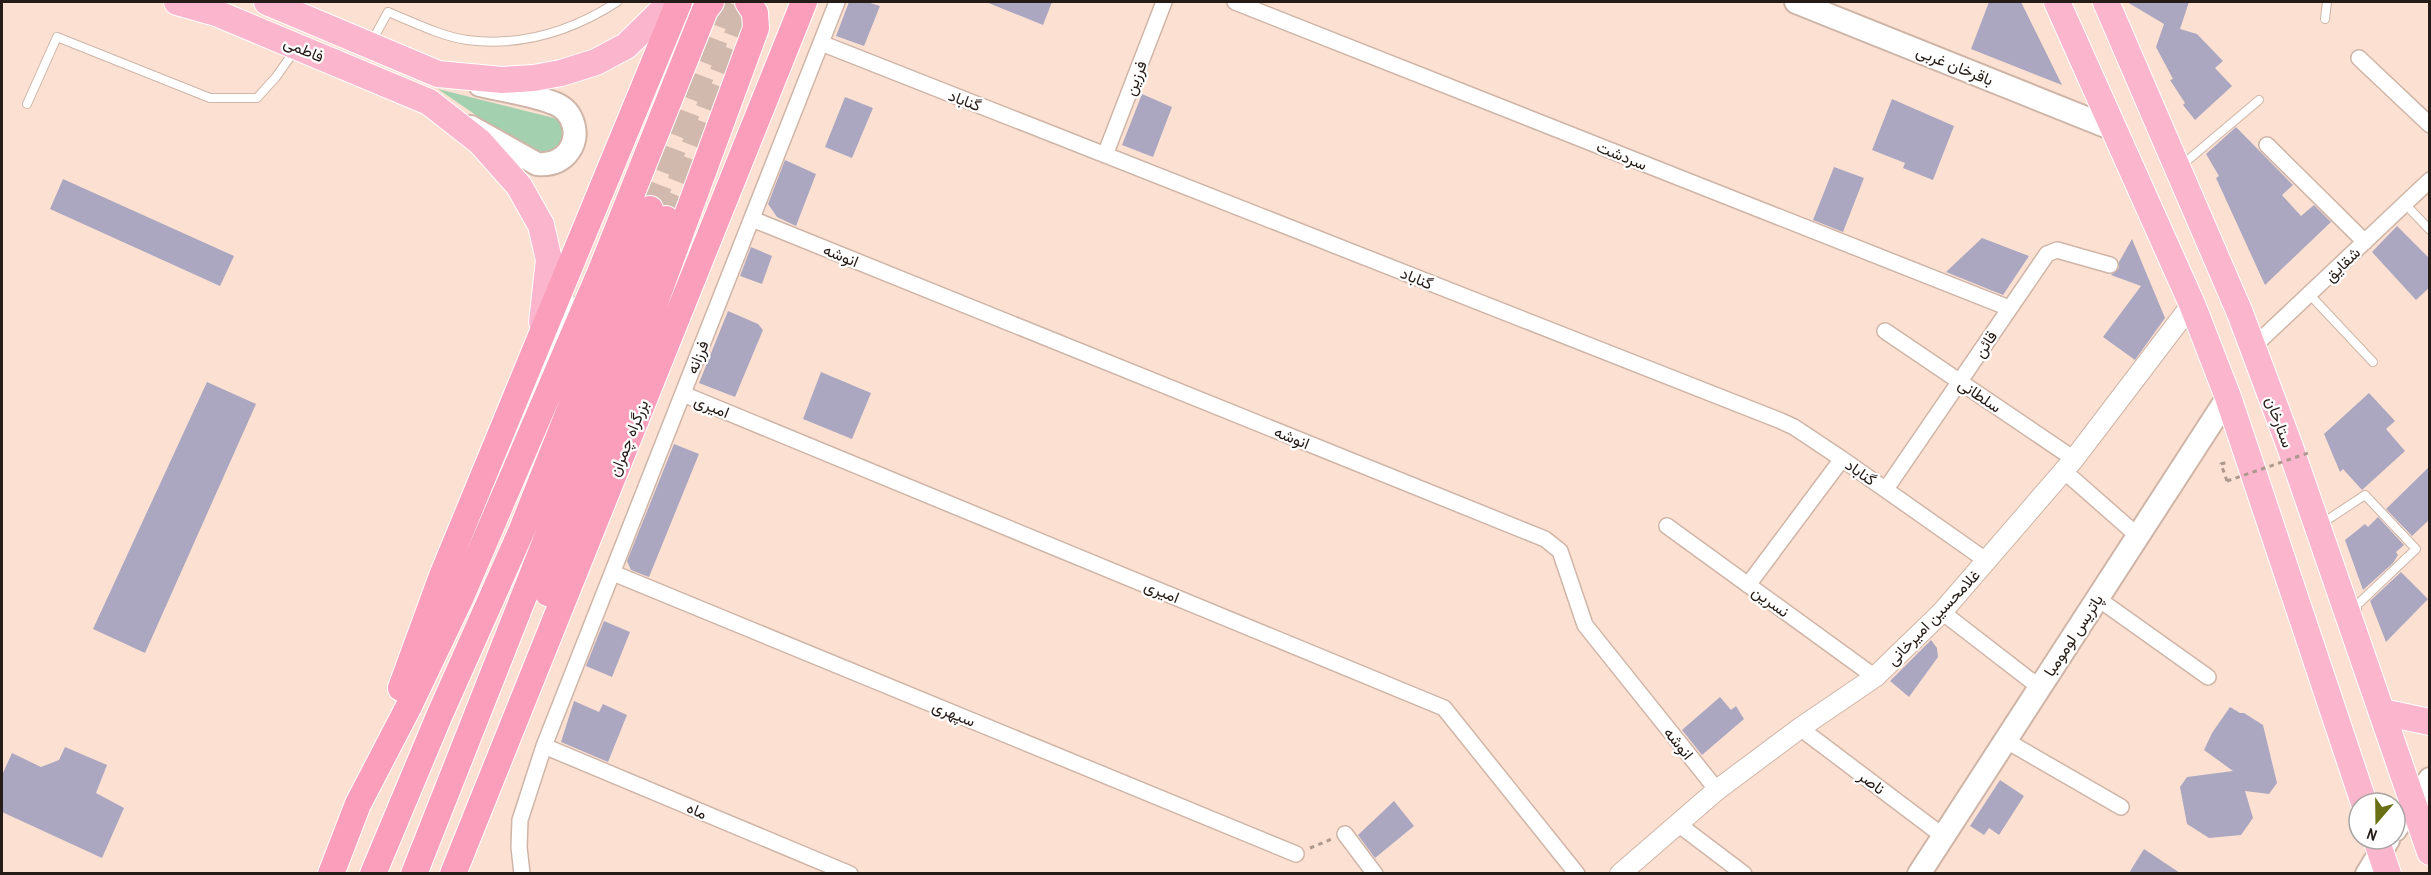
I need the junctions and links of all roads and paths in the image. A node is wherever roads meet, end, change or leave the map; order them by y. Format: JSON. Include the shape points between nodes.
{"nodes":[{"id":1,"x":177,"y":2,"type":"edge"},
{"id":2,"x":267,"y":2,"type":"edge"},
{"id":3,"x":617,"y":2,"type":"edge"},
{"id":4,"x":671,"y":2,"type":"edge"},
{"id":5,"x":679,"y":2,"type":"edge"},
{"id":6,"x":687,"y":2,"type":"edge"},
{"id":7,"x":711,"y":2,"type":"edge"},
{"id":8,"x":748,"y":2,"type":"edge"},
{"id":9,"x":804,"y":2,"type":"edge"},
{"id":10,"x":837,"y":2,"type":"edge"},
{"id":11,"x":1164,"y":2,"type":"edge"},
{"id":12,"x":1235,"y":2,"type":"edge"},
{"id":13,"x":1797,"y":2,"type":"edge"},
{"id":14,"x":2057,"y":2,"type":"edge"},
{"id":15,"x":2106,"y":2,"type":"edge"},
{"id":16,"x":2327,"y":2,"type":"edge"},
{"id":17,"x":2325,"y":19,"type":"dead end"},
{"id":18,"x":821,"y":43,"type":"junction"},
{"id":19,"x":370,"y":45,"type":"junction"},
{"id":20,"x":298,"y":46,"type":"junction"},
{"id":21,"x":2359,"y":58,"type":"dead end"},
{"id":22,"x":438,"y":75,"type":"junction"},
{"id":23,"x":2259,"y":100,"type":"dead end"},
{"id":24,"x":429,"y":102,"type":"junction"},
{"id":25,"x":27,"y":104,"type":"dead end"},
{"id":26,"x":639,"y":122,"type":"dead end"},
{"id":27,"x":2430,"y":125,"type":"edge"},
{"id":28,"x":2113,"y":129,"type":"junction"},
{"id":29,"x":2267,"y":145,"type":"dead end"},
{"id":30,"x":1105,"y":154,"type":"junction"},
{"id":31,"x":2179,"y":168,"type":"junction"},
{"id":32,"x":2430,"y":180,"type":"edge"},
{"id":33,"x":2405,"y":204,"type":"junction"},
{"id":34,"x":752,"y":219,"type":"junction"},
{"id":35,"x":2430,"y":230,"type":"edge"},
{"id":36,"x":2365,"y":242,"type":"junction"},
{"id":37,"x":2110,"y":266,"type":"dead end"},
{"id":38,"x":575,"y":286,"type":"dead end"},
{"id":39,"x":2310,"y":294,"type":"junction"},
{"id":40,"x":2192,"y":304,"type":"junction"},
{"id":41,"x":2009,"y":308,"type":"junction"},
{"id":42,"x":1885,"y":331,"type":"dead end"},
{"id":43,"x":540,"y":340,"type":"junction"},
{"id":44,"x":2253,"y":347,"type":"junction"},
{"id":45,"x":2373,"y":362,"type":"dead end"},
{"id":46,"x":1960,"y":381,"type":"junction"},
{"id":47,"x":683,"y":394,"type":"junction"},
{"id":48,"x":2228,"y":397,"type":"junction"},
{"id":49,"x":2311,"y":452,"type":"dead end"},
{"id":50,"x":1842,"y":459,"type":"junction"},
{"id":51,"x":2222,"y":464,"type":"dead end"},
{"id":52,"x":2069,"y":465,"type":"junction"},
{"id":53,"x":502,"y":469,"type":"dead end"},
{"id":54,"x":1886,"y":489,"type":"junction"},
{"id":55,"x":1667,"y":526,"type":"dead end"},
{"id":56,"x":2317,"y":526,"type":"junction"},
{"id":57,"x":2138,"y":536,"type":"junction"},
{"id":58,"x":1988,"y":561,"type":"junction"},
{"id":59,"x":613,"y":573,"type":"junction"},
{"id":60,"x":1748,"y":585,"type":"junction"},
{"id":61,"x":2097,"y":598,"type":"junction"},
{"id":62,"x":1942,"y":612,"type":"junction"},
{"id":63,"x":435,"y":629,"type":"dead end"},
{"id":64,"x":2372,"y":656,"type":"dead end"},
{"id":65,"x":1875,"y":677,"type":"junction"},
{"id":66,"x":2208,"y":677,"type":"dead end"},
{"id":67,"x":2383,"y":686,"type":"dead end"},
{"id":68,"x":2039,"y":687,"type":"junction"},
{"id":69,"x":2382,"y":712,"type":"junction"},
{"id":70,"x":2430,"y":722,"type":"edge"},
{"id":71,"x":1800,"y":729,"type":"junction"},
{"id":72,"x":2005,"y":740,"type":"junction"},
{"id":73,"x":544,"y":746,"type":"junction"},
{"id":74,"x":498,"y":763,"type":"junction"},
{"id":75,"x":2430,"y":779,"type":"edge"},
{"id":76,"x":1717,"y":790,"type":"junction"},
{"id":77,"x":2360,"y":791,"type":"edge"},
{"id":78,"x":358,"y":804,"type":"junction"},
{"id":79,"x":2413,"y":804,"type":"junction"},
{"id":80,"x":2121,"y":807,"type":"dead end"},
{"id":81,"x":2407,"y":813,"type":"edge"},
{"id":82,"x":1678,"y":824,"type":"junction"},
{"id":83,"x":1345,"y":834,"type":"joint"},
{"id":84,"x":1943,"y":836,"type":"junction"},
{"id":85,"x":2383,"y":851,"type":"edge"},
{"id":86,"x":2430,"y":852,"type":"edge"},
{"id":87,"x":1296,"y":854,"type":"joint"},
{"id":88,"x":331,"y":873,"type":"edge"},
{"id":89,"x":373,"y":873,"type":"edge"},
{"id":90,"x":414,"y":873,"type":"edge"},
{"id":91,"x":453,"y":873,"type":"edge"},
{"id":92,"x":522,"y":873,"type":"edge"},
{"id":93,"x":850,"y":873,"type":"edge"},
{"id":94,"x":1375,"y":873,"type":"edge"},
{"id":95,"x":1577,"y":873,"type":"edge"},
{"id":96,"x":1620,"y":873,"type":"edge"},
{"id":97,"x":1744,"y":873,"type":"edge"},
{"id":98,"x":1918,"y":873,"type":"edge"},
{"id":99,"x":2367,"y":873,"type":"edge"}],
"edges":[{"from":1,"to":20,"type":"main road","name":"فاطمی"},
{"from":2,"to":19,"type":"main road","name":"فاطمی"},
{"from":3,"to":19,"type":"lane","via":[[562,30],[529,40],[508,41],[466,40],[388,12]]},
{"from":4,"to":22,"type":"main road","name":"فاطمی","via":[[626,46],[577,69],[502,80]]},
{"from":5,"to":43,"type":"highway"},
{"from":6,"to":26,"type":"lane"},
{"from":7,"to":78,"type":"highway","via":[[465,588]]},
{"from":8,"to":74,"type":"highway","via":[[755,13],[756,28],[518,674]]},
{"from":9,"to":74,"type":"highway","name":"بزرگراه چمران"},
{"from":10,"to":18,"type":"street","name":"فرزانه"},
{"from":11,"to":30,"type":"street","name":"فرزین"},
{"from":12,"to":41,"type":"street","name":"سردشت"},
{"from":13,"to":28,"type":"main road","name":"باقرخان غربی"},
{"from":14,"to":28,"type":"main road"},
{"from":15,"to":31,"type":"main road","name":"ستارخان"},
{"from":16,"to":17,"type":"lane"},
{"from":18,"to":30,"type":"street","name":"گناباد"},
{"from":18,"to":34,"type":"street","name":"فرزانه"},
{"from":19,"to":22,"type":"main road","name":"فاطمی"},
{"from":20,"to":24,"type":"main road","name":"فاطمی"},
{"from":20,"to":25,"type":"lane","via":[[257,98],[210,98],[57,37]]},
{"from":21,"to":27,"type":"street"},
{"from":22,"to":24,"type":"main road","via":[[557,104],[570,115],[574,139],[560,159],[537,164]]},
{"from":23,"to":31,"type":"lane"},
{"from":24,"to":43,"type":"main road","name":"فاطمی","via":[[493,155],[519,186],[541,225],[549,260]]},
{"from":28,"to":40,"type":"main road"},
{"from":29,"to":36,"type":"street"},
{"from":30,"to":50,"type":"street","name":"گناباد","via":[[1781,421]]},
{"from":31,"to":44,"type":"main road","name":"ستارخان"},
{"from":32,"to":33,"type":"street","name":"شقایق"},
{"from":33,"to":35,"type":"lane"},
{"from":33,"to":36,"type":"street","name":"شقایق"},
{"from":34,"to":47,"type":"street","name":"فرزانه"},
{"from":34,"to":76,"type":"street","name":"انوشه","via":[[1554,544],[1564,561],[1585,625]]},
{"from":36,"to":39,"type":"street","name":"شقایق"},
{"from":37,"to":41,"type":"street","name":"قائن","via":[[2051,251]]},
{"from":38,"to":53,"type":"lane"},
{"from":39,"to":44,"type":"street","name":"شقایق"},
{"from":39,"to":45,"type":"lane"},
{"from":40,"to":48,"type":"main road"},
{"from":40,"to":52,"type":"street","name":"غلامحسین امیرخانی"},
{"from":41,"to":46,"type":"street","name":"قائن"},
{"from":42,"to":46,"type":"street","name":"سلطانی"},
{"from":43,"to":78,"type":"highway","via":[[442,576]]},
{"from":44,"to":56,"type":"main road","name":"ستارخان"},
{"from":46,"to":52,"type":"street","name":"سلطانی"},
{"from":46,"to":54,"type":"street","name":"قائن"},
{"from":47,"to":59,"type":"street","name":"فرزانه"},
{"from":47,"to":95,"type":"street","name":"امیری","via":[[1444,708]]},
{"from":48,"to":57,"type":"main road","name":"پاتریس لومومبا"},
{"from":48,"to":77,"type":"main road"},
{"from":49,"to":51,"type":"path","bridge":true,"via":[[2228,481]]},
{"from":50,"to":54,"type":"street","name":"گناباد"},
{"from":50,"to":60,"type":"street"},
{"from":52,"to":57,"type":"street","name":"سلطانی"},
{"from":52,"to":58,"type":"street","name":"غلامحسین امیرخانی"},
{"from":54,"to":58,"type":"street","name":"گناباد"},
{"from":55,"to":60,"type":"street","name":"نسرین"},
{"from":56,"to":64,"type":"lane","via":[[2365,495],[2416,549],[2357,605],[2356,615]]},
{"from":56,"to":69,"type":"main road","name":"ستارخان"},
{"from":57,"to":61,"type":"main road","name":"پاتریس لومومبا"},
{"from":58,"to":62,"type":"street","name":"غلامحسین امیرخانی"},
{"from":59,"to":73,"type":"street","name":"فرزانه"},
{"from":59,"to":87,"type":"street","name":"سپهری"},
{"from":60,"to":65,"type":"street","name":"نسرین"},
{"from":61,"to":66,"type":"street"},
{"from":61,"to":68,"type":"main road","name":"پاتریس لومومبا"},
{"from":62,"to":65,"type":"street","name":"غلامحسین امیرخانی"},
{"from":62,"to":68,"type":"street"},
{"from":63,"to":78,"type":"lane"},
{"from":65,"to":71,"type":"street","name":"غلامحسین امیرخانی"},
{"from":67,"to":69,"type":"lane"},
{"from":68,"to":72,"type":"main road","name":"پاتریس لومومبا"},
{"from":69,"to":70,"type":"main road"},
{"from":69,"to":79,"type":"main road","name":"ستارخان"},
{"from":71,"to":76,"type":"street","name":"غلامحسین امیرخانی"},
{"from":71,"to":84,"type":"street","name":"ناصر"},
{"from":72,"to":80,"type":"street"},
{"from":72,"to":84,"type":"main road","name":"پاتریس لومومبا"},
{"from":73,"to":92,"type":"street","name":"فرزانه","via":[[520,820]]},
{"from":73,"to":93,"type":"street","name":"ماه"},
{"from":74,"to":91,"type":"highway","name":"بزرگراه چمران"},
{"from":75,"to":79,"type":"main road"},
{"from":76,"to":82,"type":"street","name":"غلامحسین امیرخانی"},
{"from":78,"to":88,"type":"highway"},
{"from":79,"to":81,"type":"main road"},
{"from":79,"to":86,"type":"main road","name":"ستارخان"},
{"from":82,"to":96,"type":"street","name":"غلامحسین امیرخانی"},
{"from":82,"to":97,"type":"street"},
{"from":83,"to":87,"type":"path"},
{"from":83,"to":94,"type":"street"},
{"from":84,"to":98,"type":"main road","name":"پاتریس لومومبا"},
{"from":85,"to":99,"type":"main road"},
{"from":89,"to":90,"type":"highway","via":[[658,214],[543,548]]}]}
